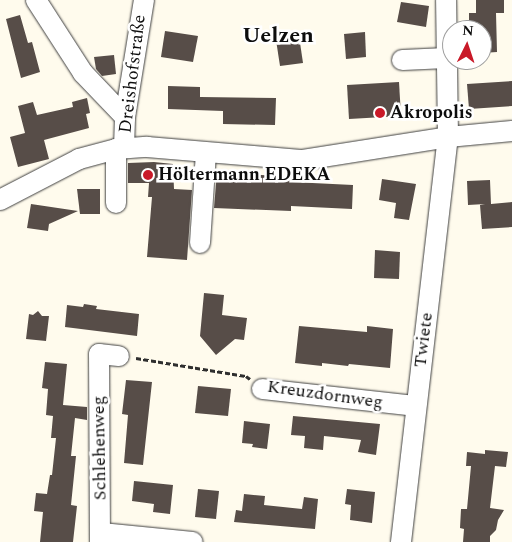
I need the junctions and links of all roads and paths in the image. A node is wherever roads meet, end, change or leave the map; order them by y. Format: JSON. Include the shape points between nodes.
{"nodes":[{"id":1,"x":36,"y":0,"type":"edge"},
{"id":2,"x":144,"y":0,"type":"edge"},
{"id":3,"x":446,"y":0,"type":"edge"},
{"id":4,"x":446,"y":20,"type":"edge"},
{"id":5,"x":442,"y":58,"type":"edge"},
{"id":6,"x":402,"y":60,"type":"dead end"},
{"id":7,"x":446,"y":70,"type":"edge"},
{"id":8,"x":125,"y":117,"type":"junction"},
{"id":9,"x":512,"y":131,"type":"edge"},
{"id":10,"x":448,"y":137,"type":"junction"},
{"id":11,"x":120,"y":148,"type":"junction"},
{"id":12,"x":206,"y":153,"type":"junction"},
{"id":13,"x":0,"y":200,"type":"edge"},
{"id":14,"x":116,"y":203,"type":"dead end"},
{"id":15,"x":200,"y":243,"type":"dead end"},
{"id":16,"x":119,"y":356,"type":"joint"},
{"id":17,"x":262,"y":389,"type":"joint"},
{"id":18,"x":416,"y":406,"type":"junction"},
{"id":19,"x":100,"y":538,"type":"edge"},
{"id":20,"x":193,"y":542,"type":"edge"},
{"id":21,"x":401,"y":542,"type":"edge"}],
"edges":[{"from":1,"to":8,"type":"street","via":[[83,73]]},
{"from":2,"to":8,"type":"street","name":"Dreishofstraße"},
{"from":3,"to":4,"type":"street","name":"Twiete"},
{"from":5,"to":6,"type":"street"},
{"from":7,"to":10,"type":"street","name":"Twiete"},
{"from":8,"to":11,"type":"street","name":"Dreishofstraße"},
{"from":9,"to":10,"type":"street"},
{"from":10,"to":12,"type":"street","via":[[303,160]]},
{"from":10,"to":18,"type":"street","name":"Twiete"},
{"from":11,"to":12,"type":"street"},
{"from":11,"to":13,"type":"street","via":[[79,159]]},
{"from":11,"to":14,"type":"street","name":"Dreishofstraße"},
{"from":12,"to":15,"type":"street"},
{"from":16,"to":17,"type":"path","name":"Kreuzdornweg","via":[[246,376]]},
{"from":16,"to":19,"type":"street","name":"Schlehenweg","via":[[91,353]]},
{"from":17,"to":18,"type":"street","name":"Kreuzdornweg"},
{"from":18,"to":21,"type":"street","name":"Twiete"},
{"from":19,"to":20,"type":"street"}]}
